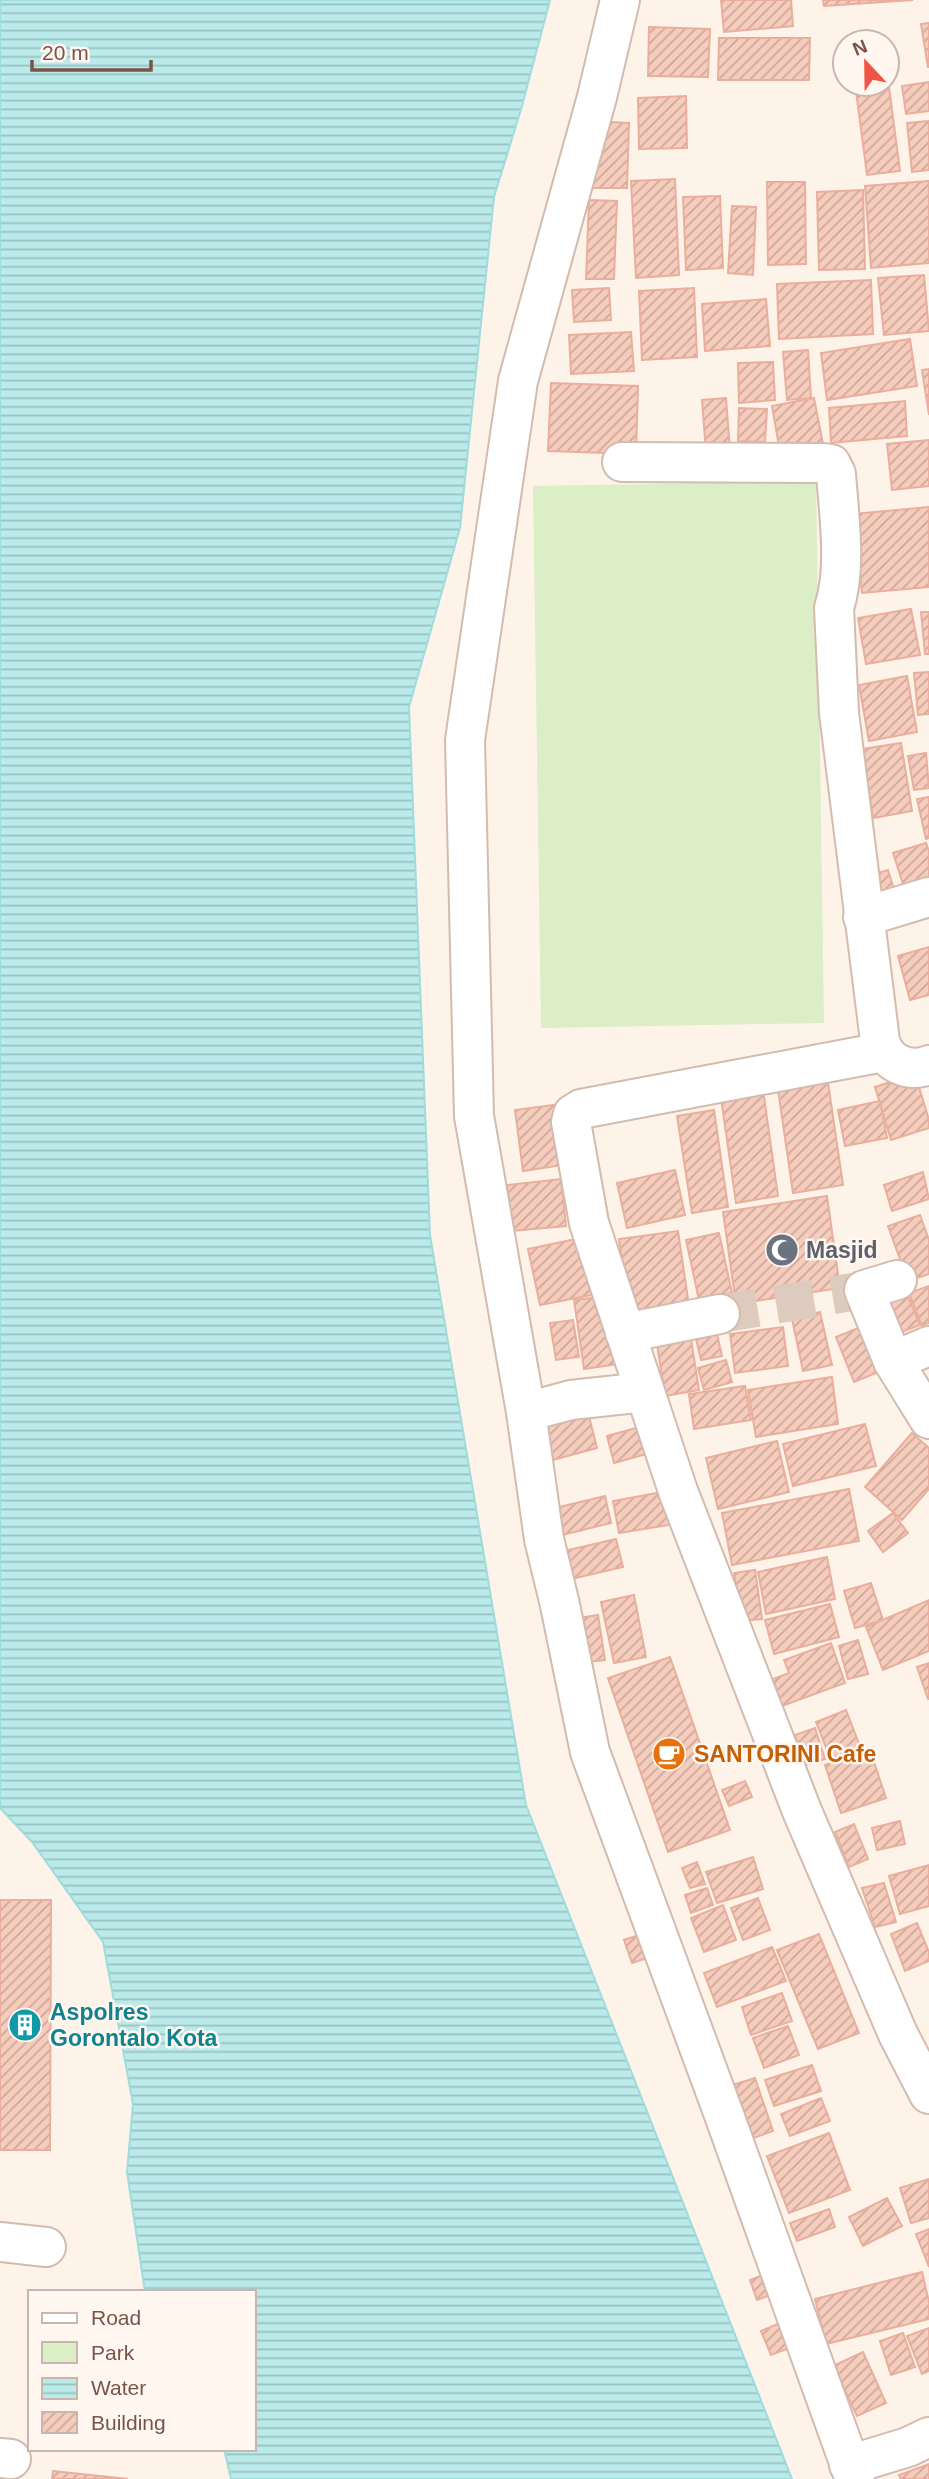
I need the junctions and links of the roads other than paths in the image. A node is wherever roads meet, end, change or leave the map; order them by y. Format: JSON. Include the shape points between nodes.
{"nodes":[{"id":1,"x":620,"y":0,"type":"edge"},
{"id":2,"x":622,"y":462,"type":"dead end"},
{"id":3,"x":929,"y":897,"type":"edge"},
{"id":4,"x":863,"y":917,"type":"junction"},
{"id":5,"x":883,"y":1052,"type":"junction"},
{"id":6,"x":929,"y":1065,"type":"edge"},
{"id":7,"x":897,"y":1280,"type":"dead end"},
{"id":8,"x":720,"y":1314,"type":"tunnel mouth"},
{"id":9,"x":625,"y":1333,"type":"junction"},
{"id":10,"x":929,"y":1346,"type":"edge"},
{"id":11,"x":893,"y":1361,"type":"junction"},
{"id":12,"x":645,"y":1392,"type":"junction"},
{"id":13,"x":526,"y":1412,"type":"junction"},
{"id":14,"x":929,"y":1419,"type":"edge"},
{"id":15,"x":913,"y":2027,"type":"edge"},
{"id":16,"x":929,"y":2094,"type":"edge"},
{"id":17,"x":0,"y":2242,"type":"edge"},
{"id":18,"x":46,"y":2247,"type":"dead end"},
{"id":19,"x":929,"y":2437,"type":"edge"},
{"id":20,"x":852,"y":2472,"type":"edge"}],
"edges":[{"from":1,"to":13,"type":"street","via":[[518,381],[465,740],[474,1116]]},
{"from":2,"to":4,"type":"street","via":[[831,464],[836,474],[840,575],[834,608],[839,713]]},
{"from":3,"to":4,"type":"street"},
{"from":4,"to":5,"type":"street"},
{"from":5,"to":6,"type":"street","via":[[907,1068]]},
{"from":5,"to":9,"type":"street","via":[[573,1114],[579,1180],[589,1223]]},
{"from":7,"to":11,"type":"street","via":[[864,1290]]},
{"from":8,"to":9,"type":"street"},
{"from":9,"to":12,"type":"street"},
{"from":10,"to":11,"type":"street"},
{"from":11,"to":14,"type":"street"},
{"from":12,"to":13,"type":"street","via":[[571,1400]]},
{"from":12,"to":15,"type":"street","via":[[730,1630],[802,1811]]},
{"from":13,"to":20,"type":"street","via":[[544,1539],[590,1752]]},
{"from":15,"to":16,"type":"street"},
{"from":17,"to":18,"type":"street"},
{"from":19,"to":20,"type":"street"}]}
